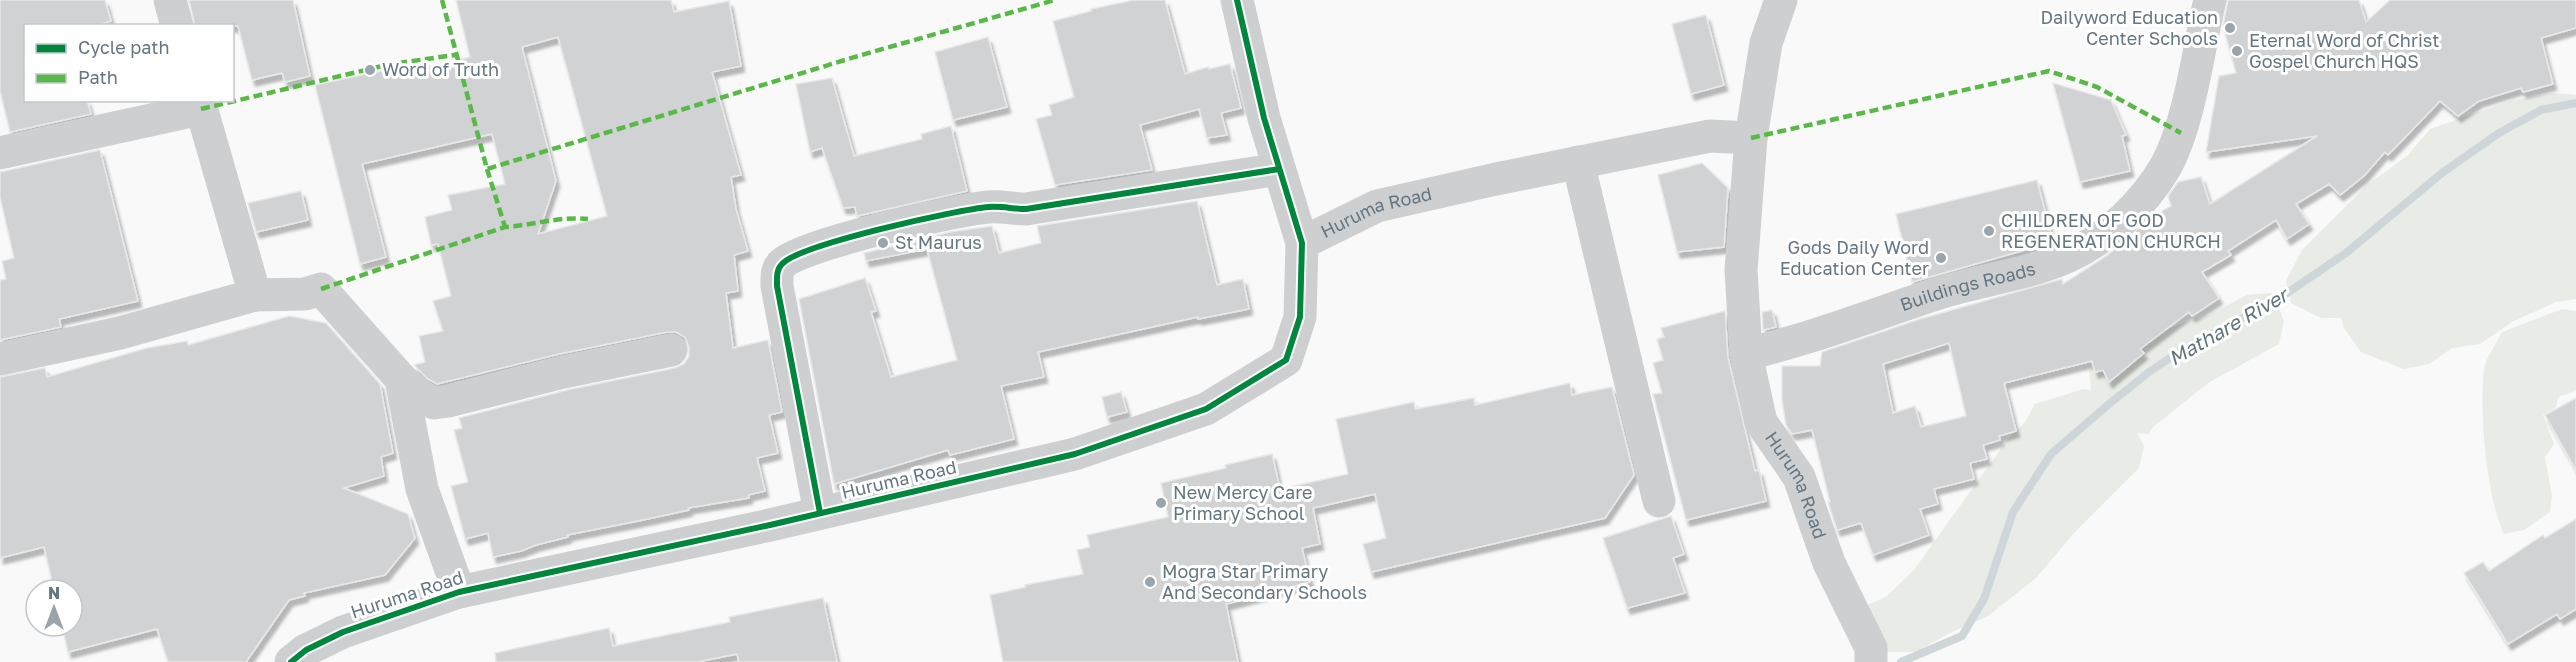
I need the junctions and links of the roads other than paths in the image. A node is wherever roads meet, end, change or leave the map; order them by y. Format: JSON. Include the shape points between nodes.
{"nodes":[{"id":1,"x":170,"y":0,"type":"edge"},
{"id":2,"x":1237,"y":0,"type":"edge"},
{"id":3,"x":1781,"y":0,"type":"edge"},
{"id":4,"x":2210,"y":0,"type":"edge"},
{"id":5,"x":176,"y":24,"type":"edge"},
{"id":6,"x":200,"y":105,"type":"edge"},
{"id":7,"x":1751,"y":138,"type":"junction"},
{"id":8,"x":0,"y":153,"type":"edge"},
{"id":9,"x":1578,"y":162,"type":"junction"},
{"id":10,"x":1279,"y":169,"type":"junction"},
{"id":11,"x":1302,"y":243,"type":"junction"},
{"id":12,"x":255,"y":295,"type":"junction"},
{"id":13,"x":671,"y":350,"type":"dead end"},
{"id":14,"x":1746,"y":354,"type":"junction"},
{"id":15,"x":0,"y":359,"type":"edge"},
{"id":16,"x":401,"y":379,"type":"junction"},
{"id":17,"x":1659,"y":501,"type":"dead end"},
{"id":18,"x":820,"y":513,"type":"junction"},
{"id":19,"x":459,"y":592,"type":"junction"},
{"id":20,"x":1872,"y":655,"type":"edge"},
{"id":21,"x":291,"y":662,"type":"edge"}],
"edges":[{"from":1,"to":5,"type":"street"},
{"from":2,"to":10,"type":"street"},
{"from":3,"to":7,"type":"street","name":"Huruma Road","via":[[1766,43]]},
{"from":4,"to":14,"type":"street","name":"Buildings Roads","via":[[2181,133],[2146,197],[2123,220],[2066,257],[1937,294],[1801,341]]},
{"from":6,"to":8,"type":"street"},
{"from":6,"to":12,"type":"street"},
{"from":7,"to":9,"type":"street","name":"Huruma Road","via":[[1710,136]]},
{"from":7,"to":14,"type":"street","name":"Huruma Road","via":[[1741,270]]},
{"from":9,"to":11,"type":"street","name":"Huruma Road","via":[[1377,206]]},
{"from":9,"to":17,"type":"street"},
{"from":10,"to":11,"type":"street"},
{"from":10,"to":18,"type":"street","via":[[1026,209],[990,207],[937,216],[792,256],[781,265],[777,286]]},
{"from":11,"to":18,"type":"street","name":"Huruma Road","via":[[1300,317],[1286,360],[1206,409],[1075,454]]},
{"from":12,"to":15,"type":"street","via":[[120,333]]},
{"from":12,"to":16,"type":"street","via":[[305,294],[321,289]]},
{"from":13,"to":16,"type":"street","via":[[448,401],[425,399]]},
{"from":14,"to":20,"type":"street","name":"Huruma Road","via":[[1761,422],[1799,477],[1829,563]]},
{"from":16,"to":19,"type":"street","via":[[422,489]]},
{"from":18,"to":19,"type":"street","name":"Huruma Road"},
{"from":19,"to":21,"type":"street","name":"Huruma Road","via":[[344,632],[306,650]]}]}
